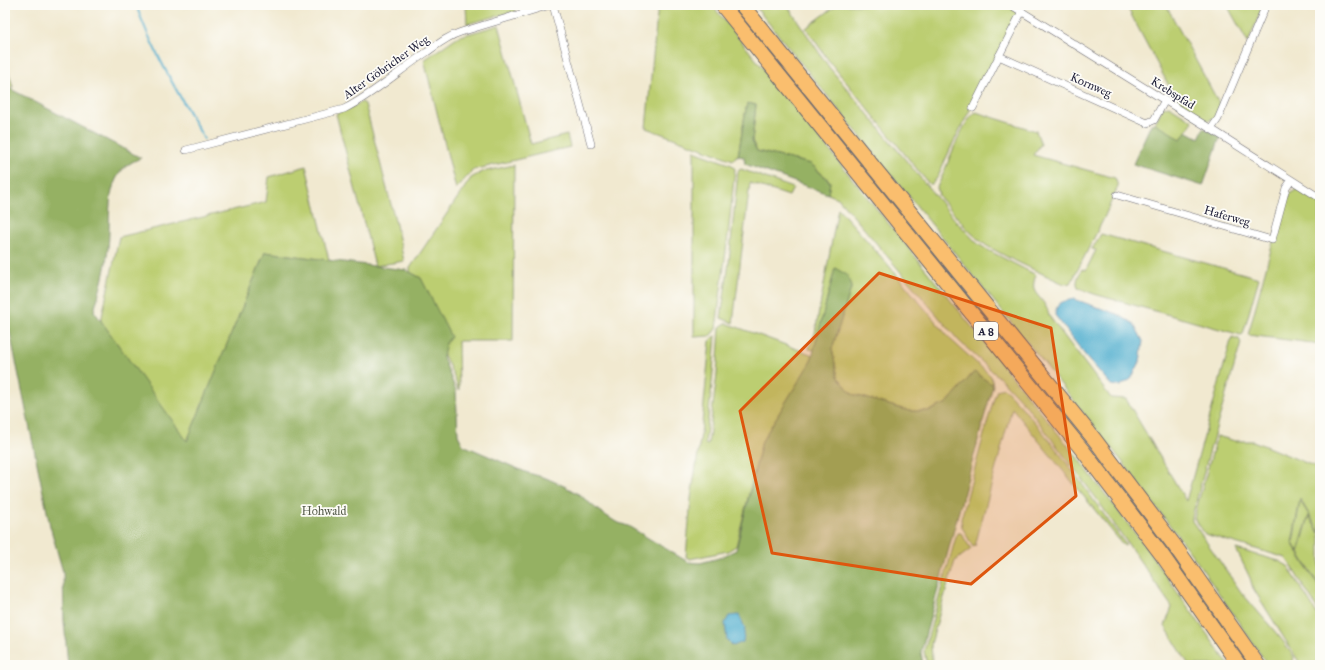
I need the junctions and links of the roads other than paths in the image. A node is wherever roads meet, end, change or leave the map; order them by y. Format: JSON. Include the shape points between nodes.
{"nodes":[{"id":1,"x":550,"y":5,"type":"edge"},
{"id":2,"x":553,"y":5,"type":"edge"},
{"id":3,"x":722,"y":5,"type":"edge"},
{"id":4,"x":742,"y":5,"type":"edge"},
{"id":5,"x":1266,"y":5,"type":"edge"},
{"id":6,"x":1013,"y":6,"type":"edge"},
{"id":7,"x":1022,"y":12,"type":"junction"},
{"id":8,"x":999,"y":56,"type":"junction"},
{"id":9,"x":1165,"y":100,"type":"junction"},
{"id":10,"x":973,"y":108,"type":"dead end"},
{"id":11,"x":1211,"y":129,"type":"junction"},
{"id":12,"x":591,"y":144,"type":"dead end"},
{"id":13,"x":186,"y":150,"type":"dead end"},
{"id":14,"x":1291,"y":180,"type":"junction"},
{"id":15,"x":1117,"y":195,"type":"dead end"},
{"id":16,"x":1320,"y":198,"type":"edge"},
{"id":17,"x":1239,"y":665,"type":"edge"},
{"id":18,"x":1258,"y":665,"type":"edge"}],
"edges":[{"from":1,"to":13,"type":"street","name":"Alter Göbricher Weg","via":[[448,37],[365,97],[344,109]]},
{"from":2,"to":12,"type":"street"},
{"from":3,"to":17,"type":"highway","number":"A 8","via":[[1084,452],[1167,562]]},
{"from":4,"to":18,"type":"highway","number":"A 8","via":[[1095,440],[1175,546]]},
{"from":5,"to":11,"type":"street","via":[[1218,119]]},
{"from":6,"to":7,"type":"street","name":"Krebspfad"},
{"from":7,"to":8,"type":"street"},
{"from":7,"to":9,"type":"street","name":"Krebspfad"},
{"from":8,"to":9,"type":"street","name":"Kornweg","via":[[1147,123],[1154,120]]},
{"from":8,"to":10,"type":"street"},
{"from":9,"to":11,"type":"street","name":"Krebspfad"},
{"from":11,"to":14,"type":"street","name":"Krebspfad"},
{"from":14,"to":15,"type":"street","name":"Haferweg","via":[[1286,188],[1272,240]]},
{"from":14,"to":16,"type":"street","name":"Krebspfad"}]}
